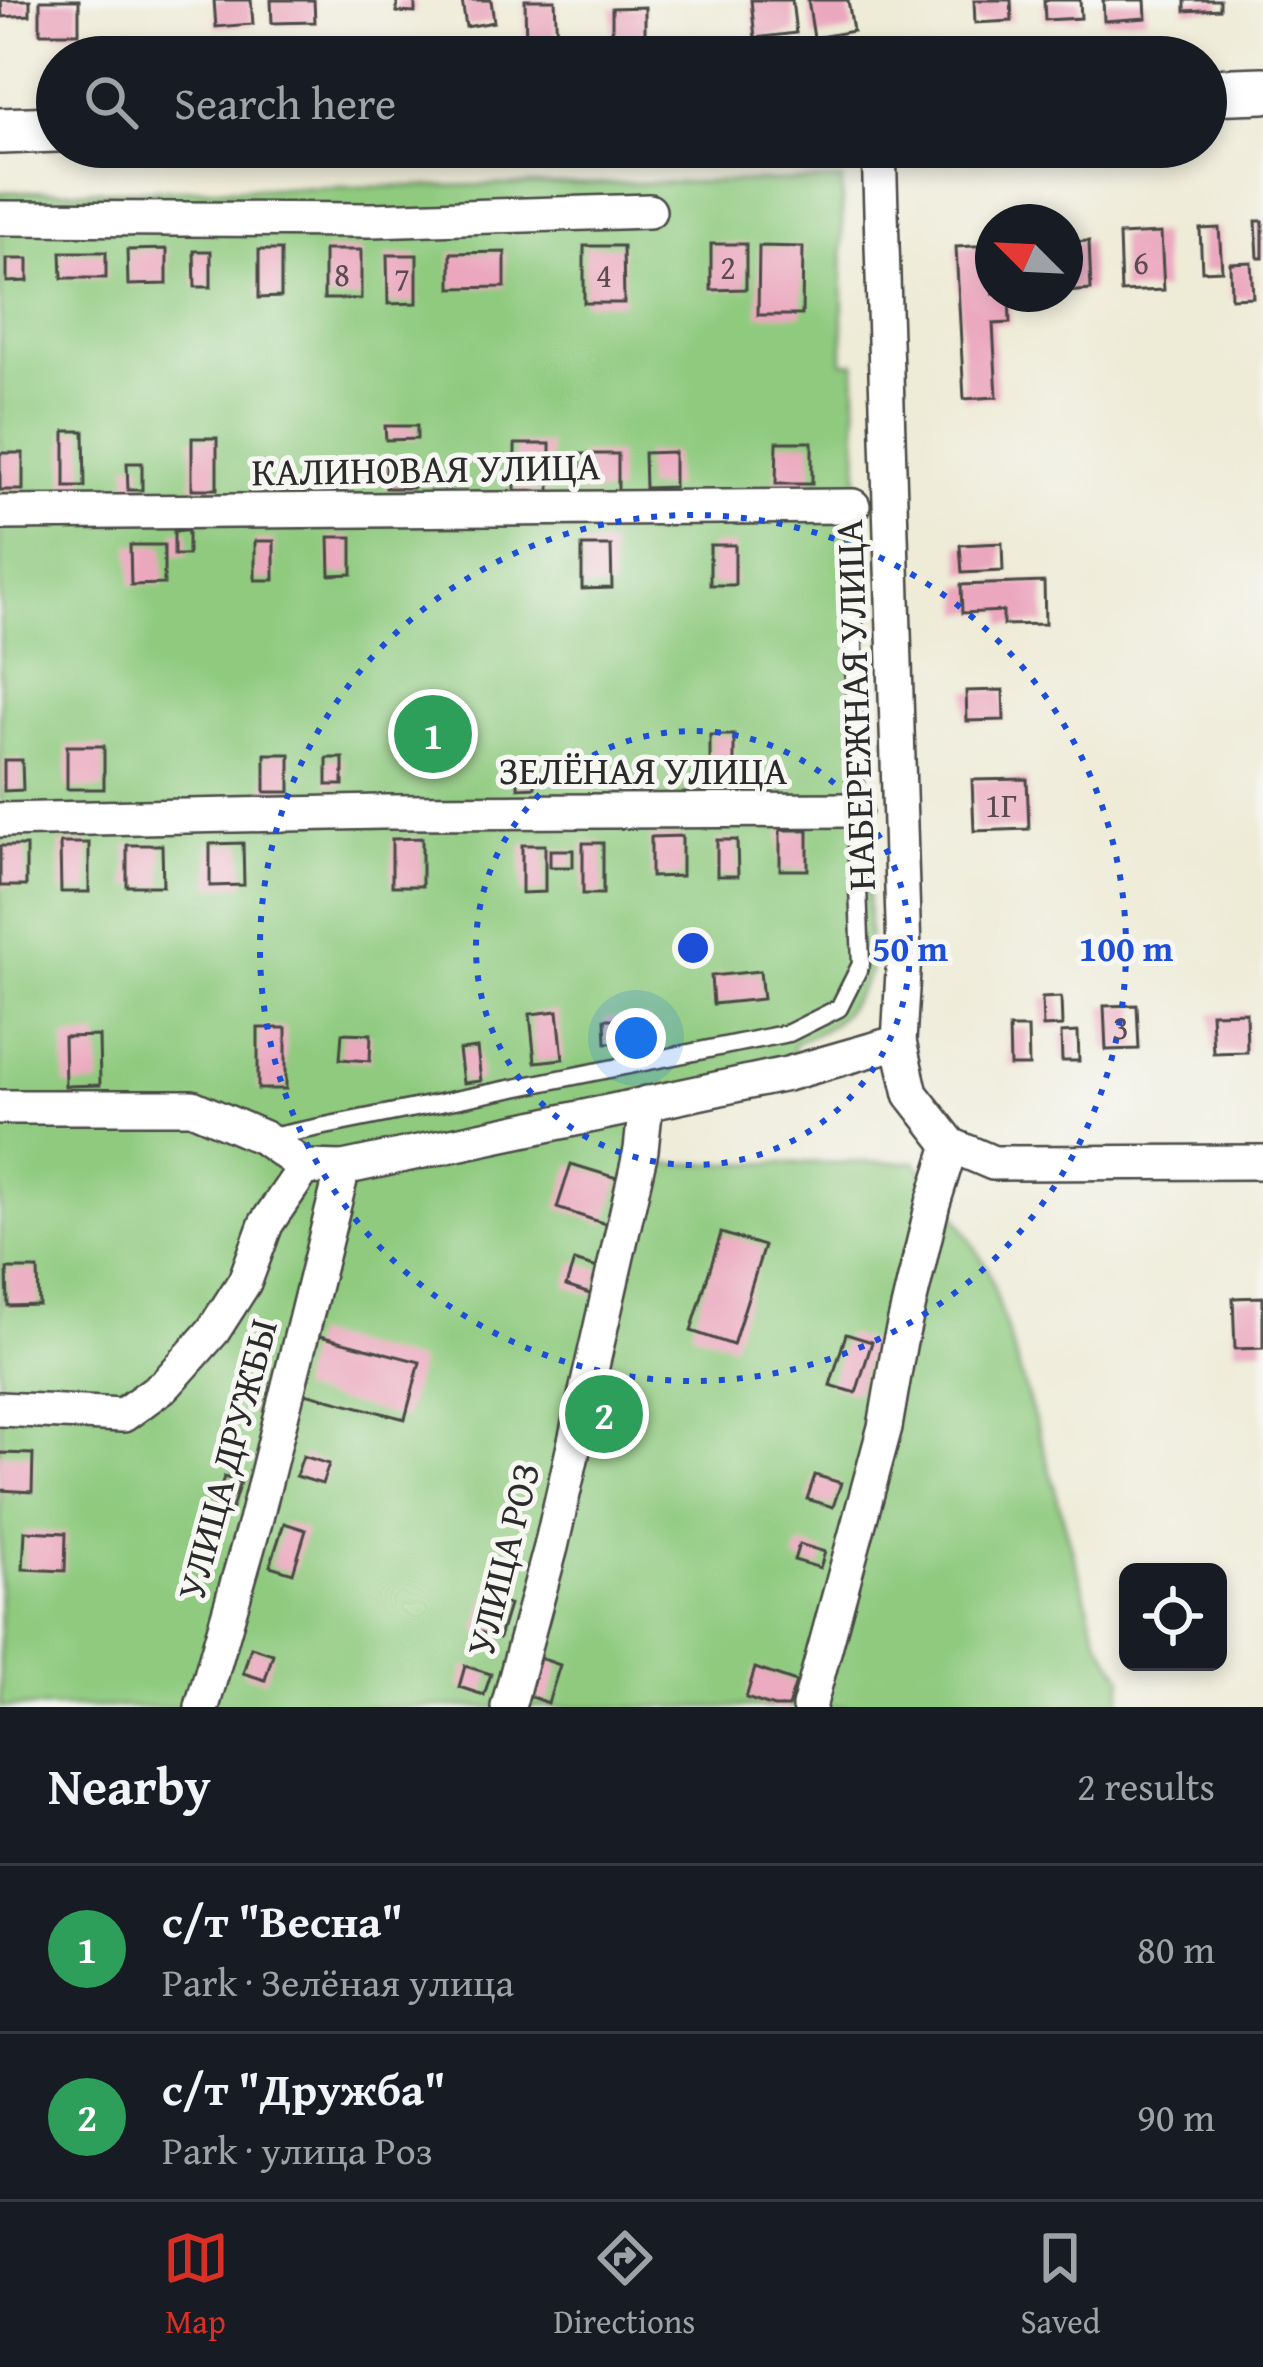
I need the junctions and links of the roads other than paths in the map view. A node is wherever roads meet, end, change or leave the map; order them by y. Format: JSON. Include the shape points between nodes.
{"nodes":[{"id":1,"x":1263,"y":90,"type":"edge"},
{"id":2,"x":1227,"y":91,"type":"edge"},
{"id":3,"x":36,"y":130,"type":"edge"},
{"id":4,"x":0,"y":131,"type":"edge"},
{"id":5,"x":880,"y":168,"type":"edge"},
{"id":6,"x":649,"y":211,"type":"dead end"},
{"id":7,"x":0,"y":218,"type":"edge"},
{"id":8,"x":853,"y":506,"type":"joint"},
{"id":9,"x":0,"y":513,"type":"edge"},
{"id":10,"x":855,"y":811,"type":"junction"},
{"id":11,"x":0,"y":820,"type":"edge"},
{"id":12,"x":899,"y":1042,"type":"junction"},
{"id":13,"x":646,"y":1103,"type":"junction"},
{"id":14,"x":0,"y":1107,"type":"edge"},
{"id":15,"x":264,"y":1138,"type":"junction"},
{"id":16,"x":951,"y":1145,"type":"junction"},
{"id":17,"x":1263,"y":1162,"type":"edge"},
{"id":18,"x":305,"y":1167,"type":"junction"},
{"id":19,"x":343,"y":1168,"type":"junction"},
{"id":20,"x":0,"y":1409,"type":"edge"},
{"id":21,"x":202,"y":1707,"type":"edge"},
{"id":22,"x":508,"y":1707,"type":"edge"},
{"id":23,"x":809,"y":1707,"type":"edge"}],
"edges":[{"from":1,"to":2,"type":"street"},
{"from":3,"to":4,"type":"street"},
{"from":5,"to":12,"type":"street","name":"НАБЕРЕЖНАЯ УЛИЦА","via":[[904,954]]},
{"from":6,"to":7,"type":"street","via":[[371,220]]},
{"from":8,"to":9,"type":"street","name":"КАЛИНОВАЯ УЛИЦА"},
{"from":8,"to":10,"type":"lane"},
{"from":10,"to":11,"type":"street","name":"ЗЕЛЁНАЯ УЛИЦА"},
{"from":10,"to":15,"type":"lane","via":[[861,964],[839,1008],[789,1033]]},
{"from":12,"to":13,"type":"street"},
{"from":12,"to":16,"type":"street","name":"НАБЕРЕЖНАЯ УЛИЦА","via":[[911,1094]]},
{"from":13,"to":19,"type":"street"},
{"from":13,"to":22,"type":"street","name":"УЛИЦА РОЗ","via":[[551,1547]]},
{"from":14,"to":15,"type":"street","via":[[192,1107]]},
{"from":15,"to":18,"type":"street"},
{"from":16,"to":17,"type":"street","via":[[994,1163]]},
{"from":16,"to":23,"type":"street"},
{"from":18,"to":19,"type":"street"},
{"from":18,"to":20,"type":"street","via":[[266,1224],[235,1298],[166,1384],[123,1415]]},
{"from":19,"to":21,"type":"street","name":"УЛИЦА ДРУЖБЫ"}]}
